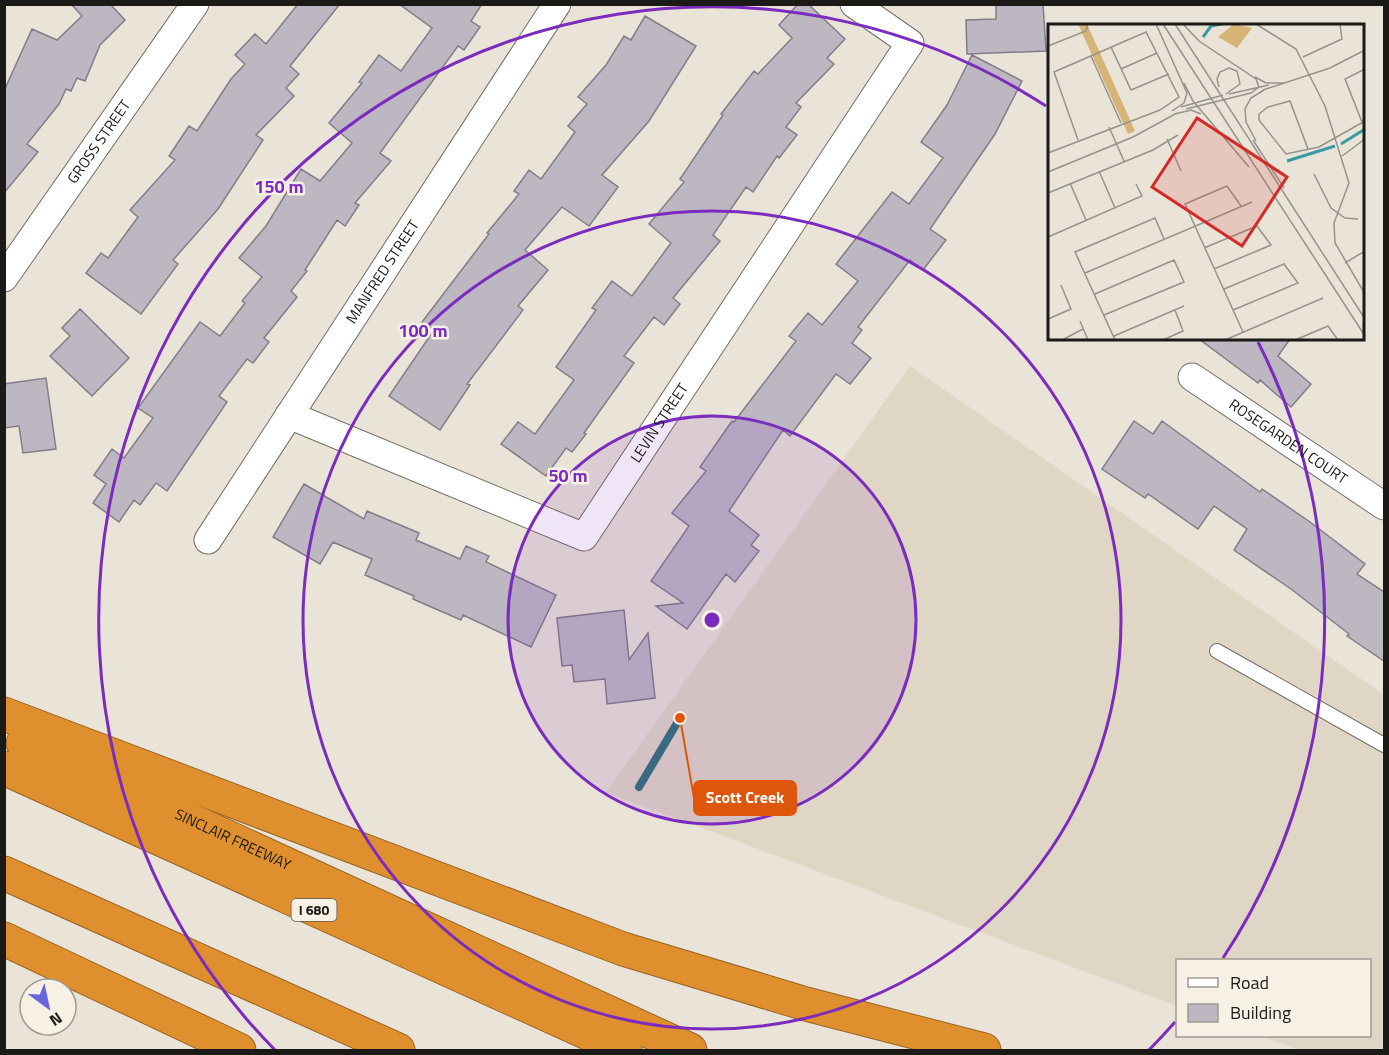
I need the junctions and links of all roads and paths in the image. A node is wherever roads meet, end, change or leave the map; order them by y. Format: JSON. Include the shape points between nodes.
{"nodes":[{"id":1,"x":195,"y":4,"type":"edge"},
{"id":2,"x":557,"y":4,"type":"edge"},
{"id":3,"x":854,"y":4,"type":"edge"},
{"id":4,"x":4,"y":278,"type":"edge"},
{"id":5,"x":1192,"y":376,"type":"dead end"},
{"id":6,"x":289,"y":415,"type":"junction"},
{"id":7,"x":1384,"y":506,"type":"edge"},
{"id":8,"x":207,"y":540,"type":"dead end"},
{"id":9,"x":1217,"y":651,"type":"dead end"},
{"id":10,"x":4,"y":714,"type":"edge"},
{"id":11,"x":4,"y":735,"type":"edge"},
{"id":12,"x":1384,"y":745,"type":"edge"},
{"id":13,"x":4,"y":768,"type":"edge"},
{"id":14,"x":4,"y":873,"type":"edge"},
{"id":15,"x":4,"y":939,"type":"edge"},
{"id":16,"x":239,"y":1050,"type":"edge"},
{"id":17,"x":398,"y":1050,"type":"edge"},
{"id":18,"x":625,"y":1050,"type":"edge"},
{"id":19,"x":690,"y":1050,"type":"edge"},
{"id":20,"x":984,"y":1050,"type":"edge"}],
"edges":[{"from":1,"to":4,"type":"street","name":"GROSS STREET"},
{"from":2,"to":6,"type":"street","name":"MANFRED STREET"},
{"from":3,"to":6,"type":"street","name":"LEVIN STREET","via":[[910,43],[584,537]]},
{"from":5,"to":7,"type":"street","name":"ROSEGARDEN COURT"},
{"from":6,"to":8,"type":"street","name":"MANFRED STREET"},
{"from":9,"to":12,"type":"lane"},
{"from":10,"to":20,"type":"highway","via":[[623,949],[784,998]]},
{"from":11,"to":19,"type":"highway","name":"SINCLAIR FREEWAY","number":"I 680"},
{"from":13,"to":18,"type":"highway","number":"I 680"},
{"from":14,"to":17,"type":"highway"},
{"from":15,"to":16,"type":"highway"}]}
